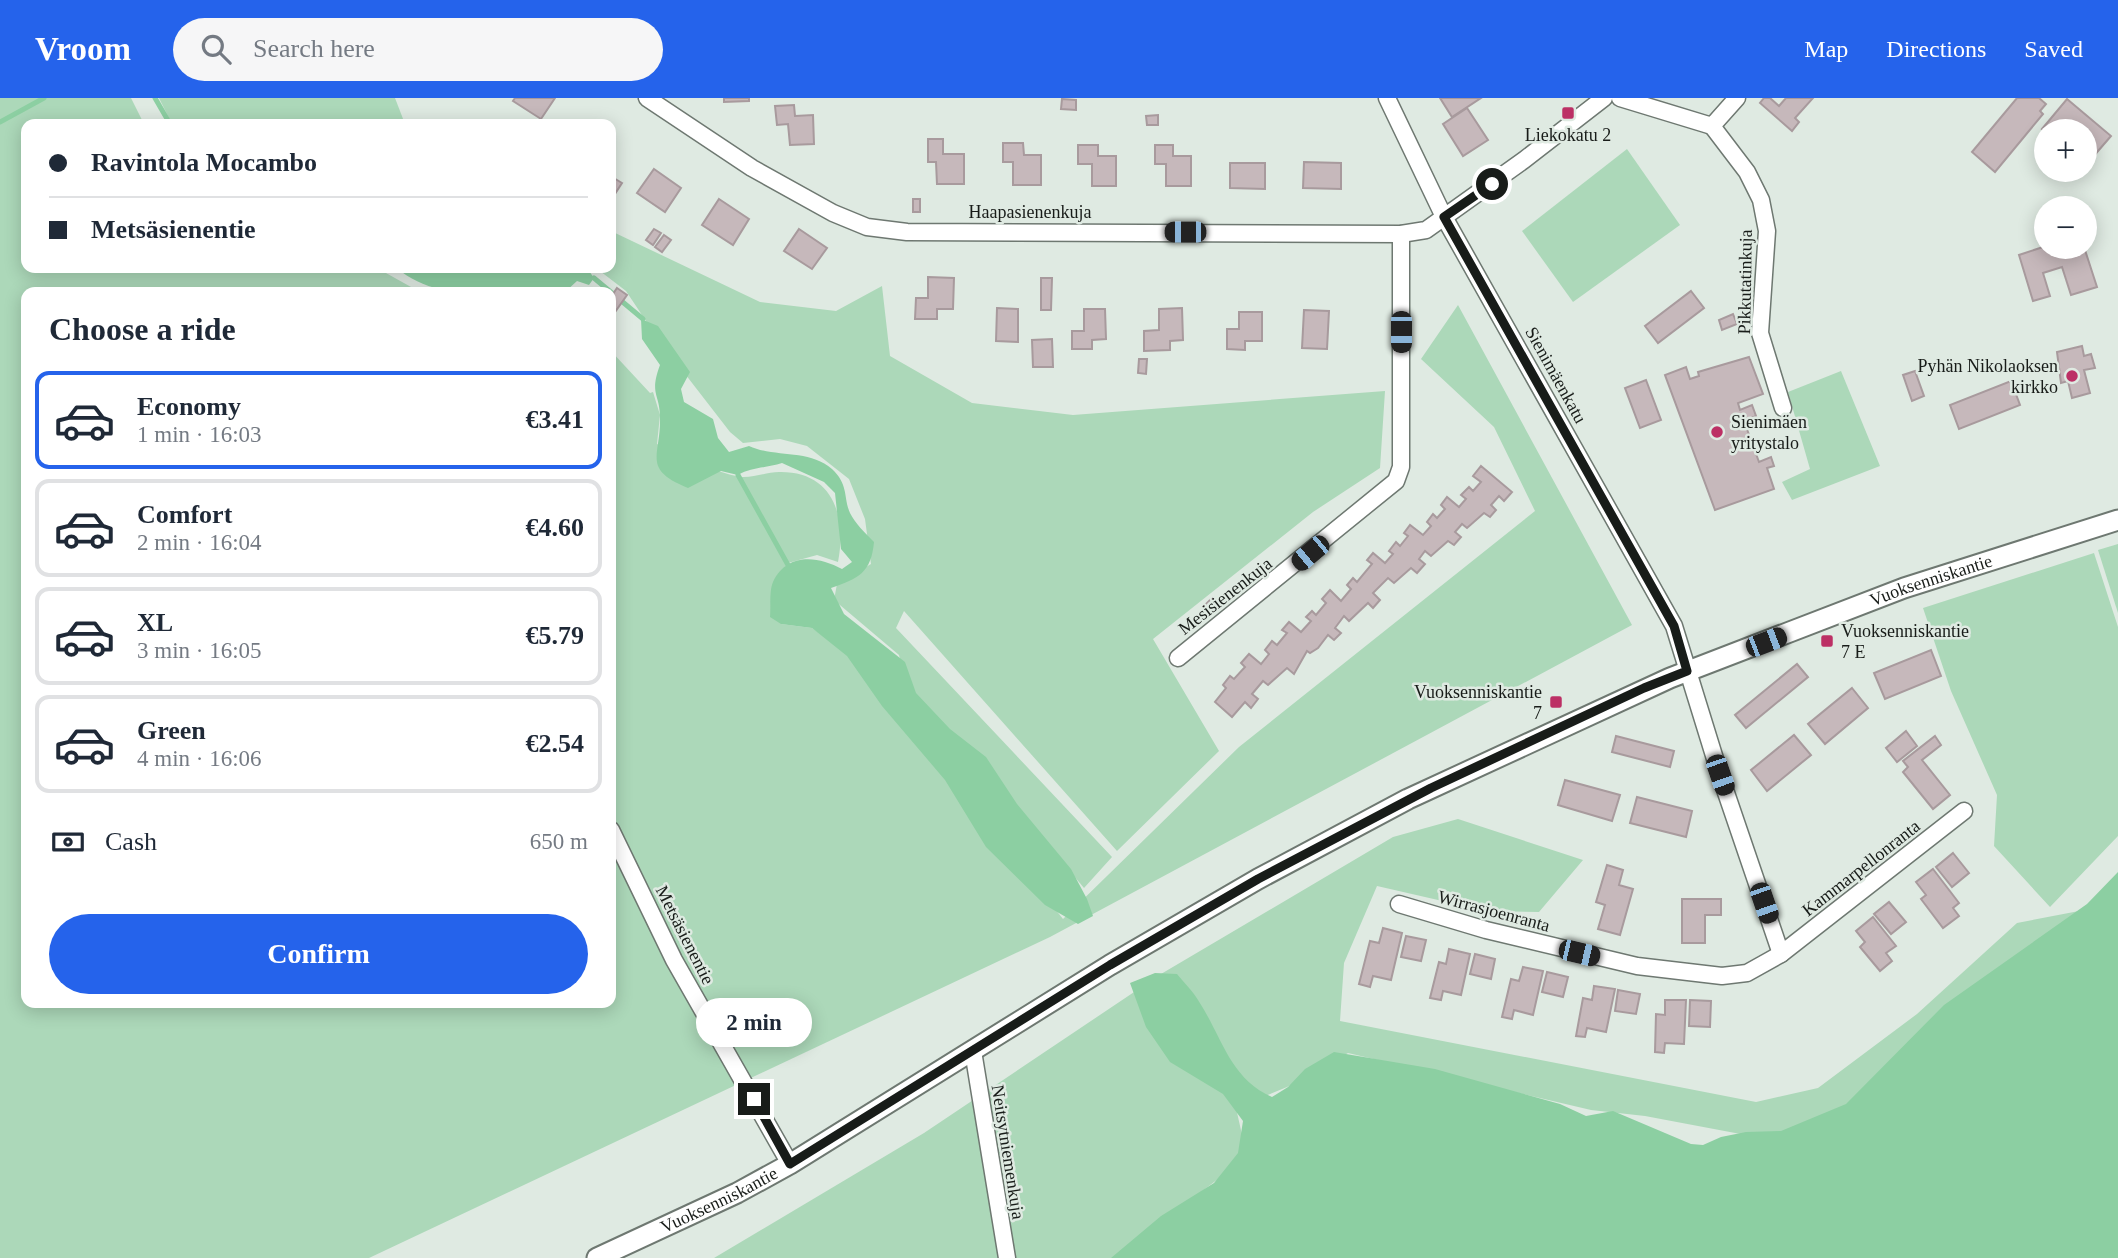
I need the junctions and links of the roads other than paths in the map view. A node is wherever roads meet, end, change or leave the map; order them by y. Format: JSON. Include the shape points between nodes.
{"nodes":[{"id":1,"x":647,"y":98,"type":"edge"},
{"id":2,"x":1387,"y":98,"type":"edge"},
{"id":3,"x":1604,"y":98,"type":"edge"},
{"id":4,"x":1620,"y":98,"type":"edge"},
{"id":5,"x":1737,"y":98,"type":"edge"},
{"id":6,"x":1712,"y":126,"type":"junction"},
{"id":7,"x":1444,"y":217,"type":"junction"},
{"id":8,"x":1401,"y":234,"type":"junction"},
{"id":9,"x":1783,"y":408,"type":"dead end"},
{"id":10,"x":2118,"y":520,"type":"edge"},
{"id":11,"x":1178,"y":658,"type":"dead end"},
{"id":12,"x":1687,"y":671,"type":"junction"},
{"id":13,"x":1964,"y":811,"type":"dead end"},
{"id":14,"x":616,"y":840,"type":"edge"},
{"id":15,"x":1399,"y":904,"type":"dead end"},
{"id":16,"x":1781,"y":954,"type":"junction"},
{"id":17,"x":973,"y":1051,"type":"junction"},
{"id":18,"x":790,"y":1164,"type":"junction"},
{"id":19,"x":597,"y":1258,"type":"edge"},
{"id":20,"x":1007,"y":1258,"type":"edge"}],
"edges":[{"from":1,"to":8,"type":"street","name":"Haapasienenkuja","via":[[752,168],[867,227],[907,232]]},
{"from":2,"to":7,"type":"street","name":"Sienimäenkatu"},
{"from":3,"to":7,"type":"street","name":"Haapasienenkuja"},
{"from":4,"to":6,"type":"street"},
{"from":5,"to":6,"type":"street"},
{"from":6,"to":9,"type":"street","name":"Pikkutatinkuja","via":[[1747,172],[1761,200],[1767,231],[1760,332]]},
{"from":7,"to":8,"type":"street","name":"Haapasienenkuja","via":[[1426,229]]},
{"from":7,"to":12,"type":"street","name":"Sienimäenkatu","via":[[1674,626]]},
{"from":8,"to":11,"type":"street","name":"Mesisienenkuja","via":[[1401,467],[1396,481]]},
{"from":10,"to":12,"type":"street","name":"Vuoksenniskantie","via":[[1904,588]]},
{"from":12,"to":16,"type":"street","name":"Sienimäenkatu"},
{"from":12,"to":17,"type":"street","name":"Vuoksenniskantie","via":[[1525,742],[1385,811],[1110,965]]},
{"from":13,"to":16,"type":"street","name":"Kammarpellonranta"},
{"from":14,"to":18,"type":"street","name":"Metsäsienentie","via":[[674,960]]},
{"from":15,"to":16,"type":"street","name":"Wirrasjoenranta","via":[[1579,953],[1685,973],[1747,973]]},
{"from":17,"to":18,"type":"street","name":"Vuoksenniskantie"},
{"from":17,"to":20,"type":"street","name":"Neitsytniemenkuja"},
{"from":18,"to":19,"type":"street","name":"Vuoksenniskantie","via":[[737,1194]]}]}
